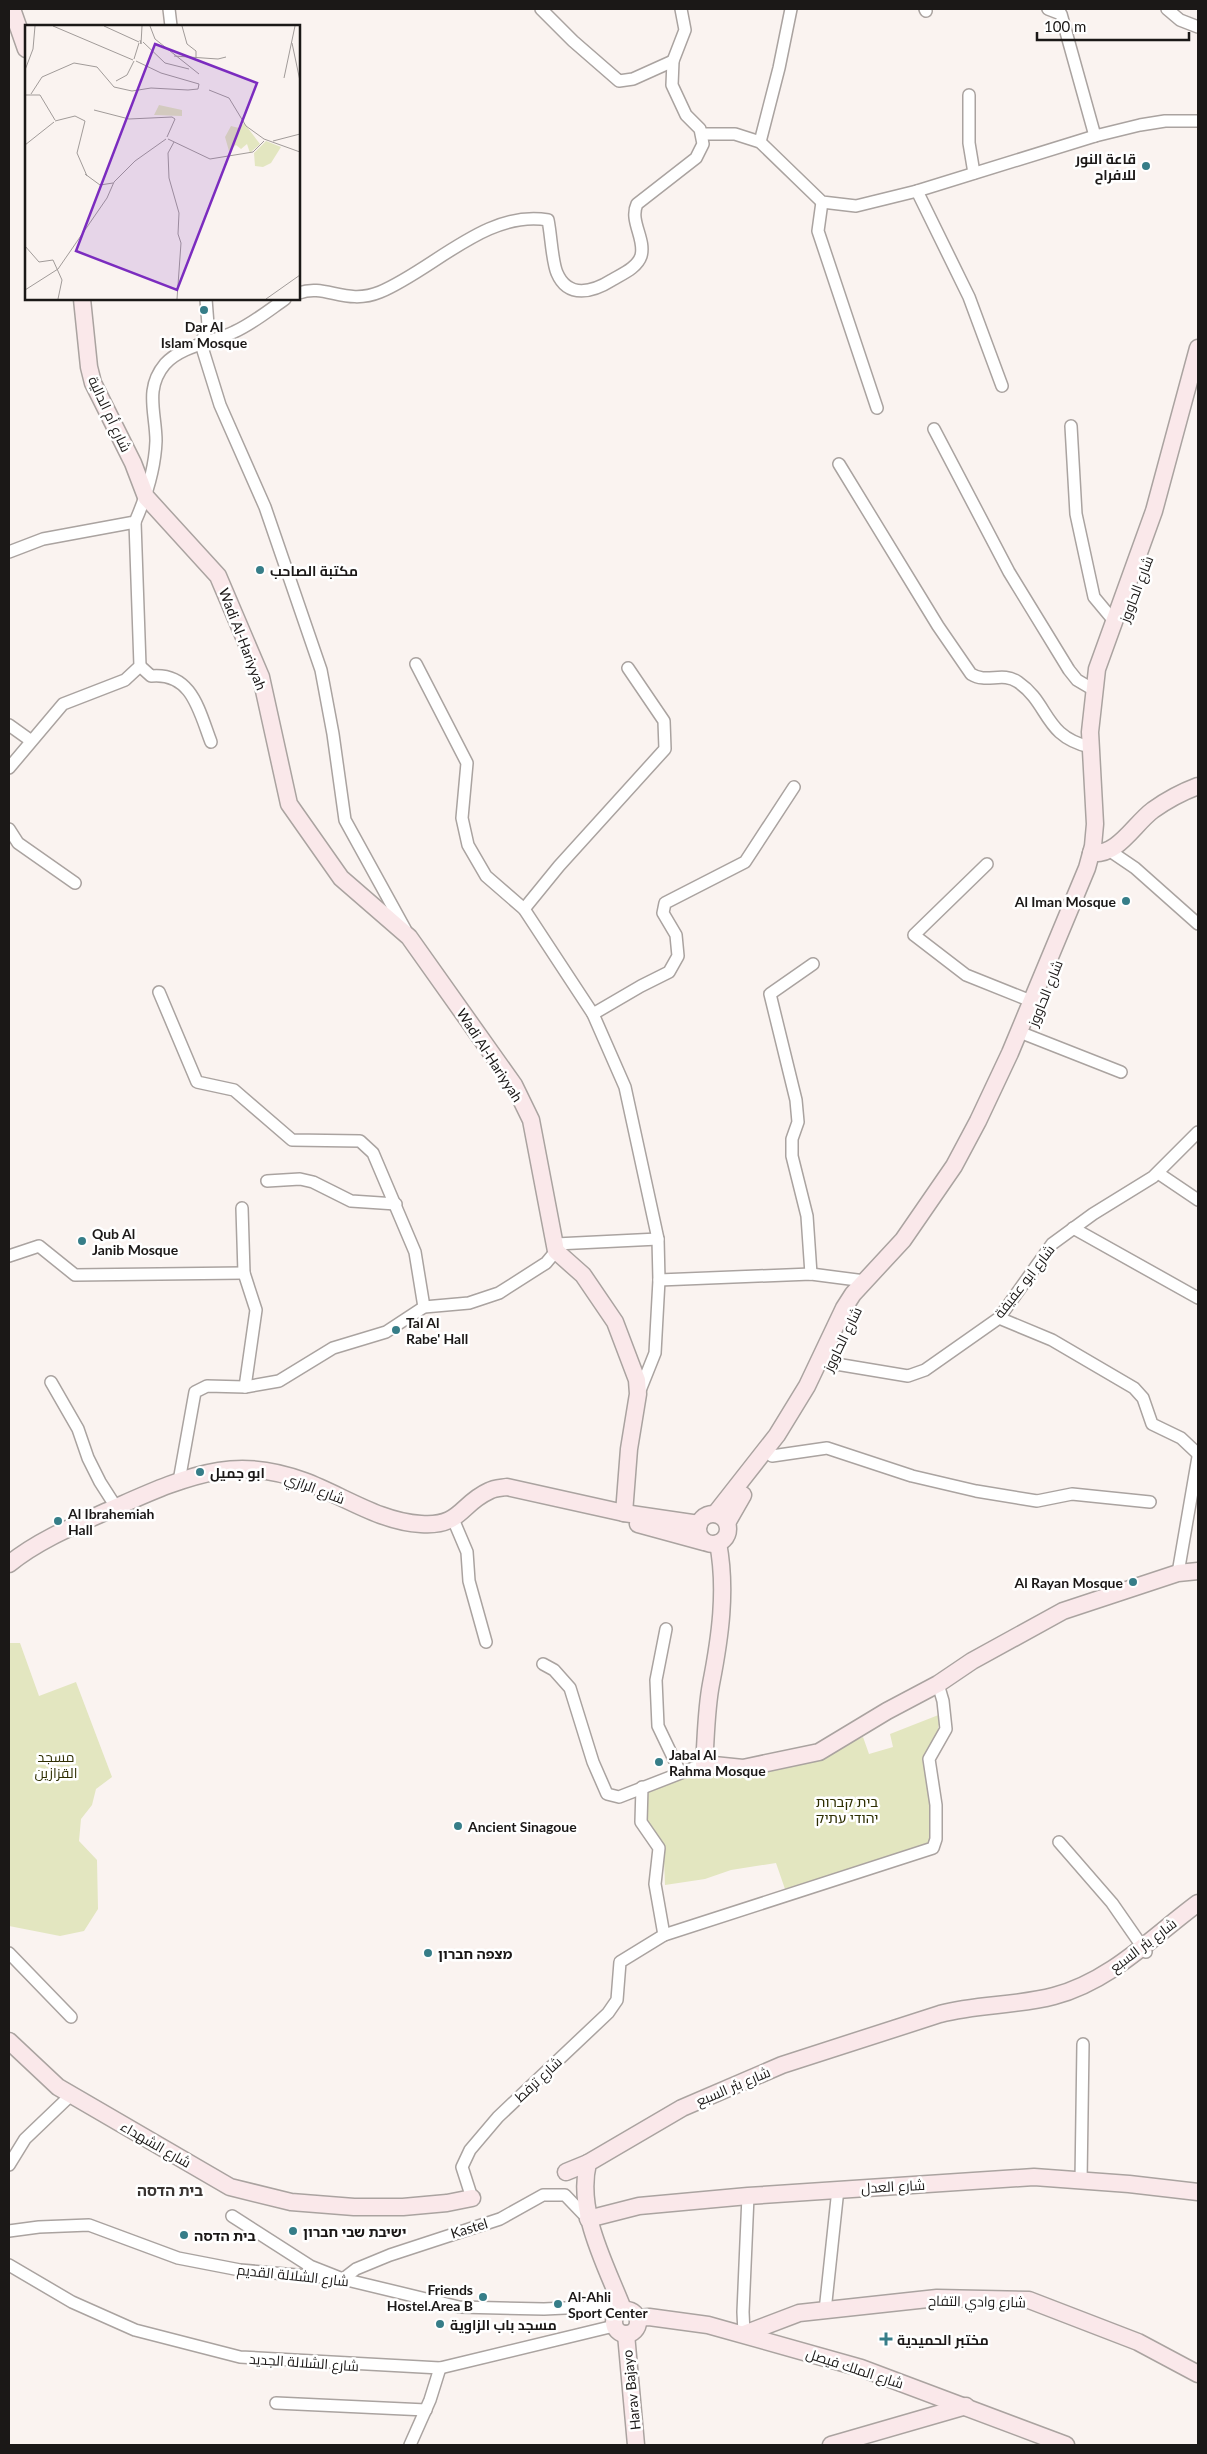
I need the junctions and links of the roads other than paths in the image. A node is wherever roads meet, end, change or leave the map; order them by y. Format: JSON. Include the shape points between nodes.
{"nodes":[{"id":1,"x":12,"y":9,"type":"edge"},
{"id":2,"x":169,"y":9,"type":"edge"},
{"id":3,"x":540,"y":9,"type":"edge"},
{"id":4,"x":682,"y":9,"type":"edge"},
{"id":5,"x":791,"y":9,"type":"edge"},
{"id":6,"x":1048,"y":9,"type":"edge"},
{"id":7,"x":1167,"y":9,"type":"edge"},
{"id":8,"x":171,"y":25,"type":"edge"},
{"id":9,"x":14,"y":26,"type":"edge"},
{"id":10,"x":1198,"y":27,"type":"edge"},
{"id":11,"x":25,"y":47,"type":"edge"},
{"id":12,"x":673,"y":61,"type":"junction"},
{"id":13,"x":968,"y":95,"type":"dead end"},
{"id":14,"x":1198,"y":121,"type":"edge"},
{"id":15,"x":702,"y":134,"type":"junction"},
{"id":16,"x":1095,"y":136,"type":"junction"},
{"id":17,"x":760,"y":142,"type":"junction"},
{"id":18,"x":974,"y":173,"type":"junction"},
{"id":19,"x":917,"y":190,"type":"junction"},
{"id":20,"x":822,"y":202,"type":"junction"},
{"id":21,"x":300,"y":293,"type":"edge"},
{"id":22,"x":82,"y":300,"type":"edge"},
{"id":23,"x":206,"y":300,"type":"edge"},
{"id":24,"x":284,"y":300,"type":"edge"},
{"id":25,"x":202,"y":344,"type":"junction"},
{"id":26,"x":1198,"y":348,"type":"edge"},
{"id":27,"x":1002,"y":386,"type":"dead end"},
{"id":28,"x":1198,"y":396,"type":"edge"},
{"id":29,"x":877,"y":408,"type":"dead end"},
{"id":30,"x":1071,"y":426,"type":"dead end"},
{"id":31,"x":934,"y":429,"type":"dead end"},
{"id":32,"x":839,"y":464,"type":"dead end"},
{"id":33,"x":146,"y":497,"type":"junction"},
{"id":34,"x":135,"y":522,"type":"junction"},
{"id":35,"x":9,"y":552,"type":"edge"},
{"id":36,"x":1114,"y":621,"type":"junction"},
{"id":37,"x":416,"y":664,"type":"dead end"},
{"id":38,"x":140,"y":666,"type":"junction"},
{"id":39,"x":628,"y":668,"type":"dead end"},
{"id":40,"x":1094,"y":690,"type":"junction"},
{"id":41,"x":9,"y":725,"type":"edge"},
{"id":42,"x":30,"y":740,"type":"junction"},
{"id":43,"x":211,"y":742,"type":"dead end"},
{"id":44,"x":1090,"y":746,"type":"junction"},
{"id":45,"x":9,"y":768,"type":"edge"},
{"id":46,"x":794,"y":786,"type":"dead end"},
{"id":47,"x":1198,"y":786,"type":"edge"},
{"id":48,"x":9,"y":829,"type":"edge"},
{"id":49,"x":1100,"y":853,"type":"junction"},
{"id":50,"x":987,"y":864,"type":"dead end"},
{"id":51,"x":75,"y":883,"type":"dead end"},
{"id":52,"x":524,"y":909,"type":"junction"},
{"id":53,"x":1198,"y":924,"type":"edge"},
{"id":54,"x":409,"y":938,"type":"junction"},
{"id":55,"x":813,"y":964,"type":"dead end"},
{"id":56,"x":159,"y":992,"type":"dead end"},
{"id":57,"x":1031,"y":1001,"type":"junction"},
{"id":58,"x":593,"y":1014,"type":"junction"},
{"id":59,"x":1027,"y":1036,"type":"junction"},
{"id":60,"x":1121,"y":1072,"type":"dead end"},
{"id":61,"x":1198,"y":1132,"type":"edge"},
{"id":62,"x":1158,"y":1173,"type":"junction"},
{"id":63,"x":267,"y":1181,"type":"dead end"},
{"id":64,"x":1198,"y":1200,"type":"edge"},
{"id":65,"x":396,"y":1204,"type":"junction"},
{"id":66,"x":242,"y":1208,"type":"dead end"},
{"id":67,"x":1073,"y":1228,"type":"junction"},
{"id":68,"x":658,"y":1239,"type":"junction"},
{"id":69,"x":556,"y":1248,"type":"junction"},
{"id":70,"x":9,"y":1256,"type":"edge"},
{"id":71,"x":244,"y":1273,"type":"junction"},
{"id":72,"x":811,"y":1274,"type":"junction"},
{"id":73,"x":659,"y":1280,"type":"junction"},
{"id":74,"x":865,"y":1281,"type":"junction"},
{"id":75,"x":1198,"y":1298,"type":"edge"},
{"id":76,"x":424,"y":1307,"type":"junction"},
{"id":77,"x":999,"y":1318,"type":"junction"},
{"id":78,"x":830,"y":1363,"type":"junction"},
{"id":79,"x":51,"y":1382,"type":"dead end"},
{"id":80,"x":245,"y":1387,"type":"junction"},
{"id":81,"x":638,"y":1394,"type":"junction"},
{"id":82,"x":772,"y":1456,"type":"junction"},
{"id":83,"x":1198,"y":1456,"type":"edge"},
{"id":84,"x":179,"y":1481,"type":"junction"},
{"id":85,"x":1150,"y":1502,"type":"dead end"},
{"id":86,"x":116,"y":1507,"type":"junction"},
{"id":87,"x":624,"y":1514,"type":"junction"},
{"id":88,"x":721,"y":1518,"type":"junction"},
{"id":89,"x":453,"y":1519,"type":"junction"},
{"id":90,"x":699,"y":1524,"type":"junction"},
{"id":91,"x":711,"y":1543,"type":"junction"},
{"id":92,"x":9,"y":1564,"type":"edge"},
{"id":93,"x":1198,"y":1571,"type":"edge"},
{"id":94,"x":1178,"y":1573,"type":"junction"},
{"id":95,"x":666,"y":1629,"type":"dead end"},
{"id":96,"x":486,"y":1642,"type":"dead end"},
{"id":97,"x":543,"y":1664,"type":"dead end"},
{"id":98,"x":938,"y":1684,"type":"junction"},
{"id":99,"x":704,"y":1764,"type":"junction"},
{"id":100,"x":680,"y":1772,"type":"junction"},
{"id":101,"x":642,"y":1787,"type":"junction"},
{"id":102,"x":1059,"y":1842,"type":"dead end"},
{"id":103,"x":1198,"y":1903,"type":"edge"},
{"id":104,"x":1198,"y":1913,"type":"edge"},
{"id":105,"x":664,"y":1936,"type":"junction"},
{"id":106,"x":1145,"y":1950,"type":"junction"},
{"id":107,"x":9,"y":1953,"type":"edge"},
{"id":108,"x":71,"y":2017,"type":"dead end"},
{"id":109,"x":9,"y":2042,"type":"edge"},
{"id":110,"x":1083,"y":2044,"type":"dead end"},
{"id":111,"x":72,"y":2095,"type":"junction"},
{"id":112,"x":588,"y":2164,"type":"junction"},
{"id":113,"x":9,"y":2165,"type":"edge"},
{"id":114,"x":566,"y":2172,"type":"dead end"},
{"id":115,"x":1081,"y":2180,"type":"junction"},
{"id":116,"x":838,"y":2189,"type":"junction"},
{"id":117,"x":1198,"y":2192,"type":"edge"},
{"id":118,"x":748,"y":2196,"type":"junction"},
{"id":119,"x":472,"y":2198,"type":"joint"},
{"id":120,"x":232,"y":2216,"type":"dead end"},
{"id":121,"x":588,"y":2219,"type":"junction"},
{"id":122,"x":9,"y":2231,"type":"edge"},
{"id":123,"x":9,"y":2265,"type":"edge"},
{"id":124,"x":343,"y":2279,"type":"junction"},
{"id":125,"x":825,"y":2310,"type":"junction"},
{"id":126,"x":621,"y":2320,"type":"junction"},
{"id":127,"x":744,"y":2334,"type":"junction"},
{"id":128,"x":440,"y":2368,"type":"junction"},
{"id":129,"x":1198,"y":2374,"type":"edge"},
{"id":130,"x":276,"y":2403,"type":"dead end"},
{"id":131,"x":966,"y":2406,"type":"junction"},
{"id":132,"x":426,"y":2410,"type":"junction"},
{"id":133,"x":410,"y":2445,"type":"edge"},
{"id":134,"x":636,"y":2445,"type":"edge"},
{"id":135,"x":831,"y":2445,"type":"edge"},
{"id":136,"x":1066,"y":2445,"type":"edge"}],
"edges":[{"from":1,"to":9,"type":"main road"},
{"from":2,"to":8,"type":"street"},
{"from":3,"to":12,"type":"street","via":[[619,81]]},
{"from":4,"to":12,"type":"street","via":[[685,30]]},
{"from":5,"to":17,"type":"street"},
{"from":6,"to":16,"type":"street","via":[[1061,14]]},
{"from":7,"to":10,"type":"street","via":[[1180,20]]},
{"from":9,"to":11,"type":"main road"},
{"from":12,"to":15,"type":"street","via":[[672,85],[686,115]]},
{"from":13,"to":18,"type":"street","via":[[969,143]]},
{"from":14,"to":16,"type":"street","via":[[1148,124]]},
{"from":15,"to":17,"type":"street","via":[[735,134]]},
{"from":15,"to":21,"type":"street","via":[[699,155],[637,204],[634,218],[642,250],[637,263],[600,287],[579,292],[567,287],[557,273],[548,220],[536,218],[510,222],[472,238],[410,276],[368,296],[340,296],[310,289]]},
{"from":16,"to":18,"type":"street"},
{"from":17,"to":20,"type":"street"},
{"from":18,"to":19,"type":"street"},
{"from":19,"to":20,"type":"street","via":[[856,206]]},
{"from":19,"to":27,"type":"street","via":[[969,297]]},
{"from":20,"to":29,"type":"street","via":[[818,231]]},
{"from":22,"to":33,"type":"main road","name":"شارع أم الدالية","via":[[89,367],[94,383]]},
{"from":23,"to":25,"type":"street","via":[[208,326]]},
{"from":24,"to":25,"type":"street","via":[[234,332]]},
{"from":25,"to":33,"type":"street","via":[[178,354],[165,364],[152,389],[156,442]]},
{"from":25,"to":54,"type":"street","via":[[220,405],[265,507],[321,670],[345,820]]},
{"from":26,"to":36,"type":"main road","via":[[1154,511]]},
{"from":28,"to":49,"type":"main road","name":"شارع الحاووز","via":[[1151,551],[1105,678],[1101,708],[1104,819]]},
{"from":30,"to":36,"type":"street","via":[[1076,514],[1088,574],[1094,597]]},
{"from":31,"to":40,"type":"street","via":[[1009,572],[1069,670],[1077,680]]},
{"from":32,"to":44,"type":"street","via":[[971,674],[979,679],[1009,676],[1020,683],[1064,737]]},
{"from":33,"to":34,"type":"street"},
{"from":33,"to":54,"type":"main road","name":"Wadi Al-Hariyyah","via":[[218,576],[261,677],[289,804],[341,878]]},
{"from":34,"to":35,"type":"street","via":[[43,539]]},
{"from":34,"to":38,"type":"street"},
{"from":36,"to":40,"type":"main road","via":[[1097,669]]},
{"from":37,"to":52,"type":"street","via":[[467,763],[462,818],[468,845],[486,876]]},
{"from":38,"to":42,"type":"street","via":[[125,680],[63,704]]},
{"from":38,"to":43,"type":"street","via":[[151,676],[163,675],[185,686],[194,697]]},
{"from":39,"to":52,"type":"street","via":[[664,720],[665,749]]},
{"from":40,"to":44,"type":"main road"},
{"from":41,"to":42,"type":"street"},
{"from":42,"to":45,"type":"street"},
{"from":44,"to":49,"type":"main road"},
{"from":46,"to":58,"type":"street","via":[[745,862],[665,904],[663,913],[676,935],[678,956],[669,972]]},
{"from":47,"to":49,"type":"main road","via":[[1152,811]]},
{"from":48,"to":51,"type":"street","via":[[18,843]]},
{"from":49,"to":53,"type":"street","via":[[1135,868]]},
{"from":49,"to":57,"type":"main road","via":[[1087,868]]},
{"from":49,"to":59,"type":"main road","name":"شارع الحاووز","via":[[1087,894]]},
{"from":50,"to":57,"type":"street","via":[[914,935],[966,975]]},
{"from":52,"to":58,"type":"street"},
{"from":54,"to":69,"type":"main road","name":"Wadi Al-Hariyyah","via":[[514,1085],[531,1120]]},
{"from":55,"to":72,"type":"street","via":[[770,994],[796,1100],[798,1122],[792,1139],[792,1156],[807,1216]]},
{"from":56,"to":65,"type":"street","via":[[197,1082],[234,1090],[292,1140],[360,1141],[373,1153]]},
{"from":57,"to":74,"type":"main road","via":[[1010,1053],[954,1166],[903,1240]]},
{"from":58,"to":68,"type":"street","via":[[625,1087]]},
{"from":59,"to":60,"type":"street"},
{"from":59,"to":78,"type":"main road","name":"شارع الحاووز","via":[[1008,1083],[950,1192],[902,1256],[864,1296],[850,1316]]},
{"from":61,"to":62,"type":"street","name":"شارع ابو عفيفة"},
{"from":62,"to":64,"type":"street"},
{"from":62,"to":67,"type":"street","name":"شارع ابو عفيفة"},
{"from":63,"to":65,"type":"street","via":[[300,1179],[351,1201]]},
{"from":65,"to":76,"type":"street","via":[[415,1252]]},
{"from":66,"to":71,"type":"street"},
{"from":67,"to":75,"type":"street"},
{"from":67,"to":77,"type":"street","name":"شارع ابو عفيفة","via":[[1052,1244]]},
{"from":68,"to":69,"type":"street"},
{"from":68,"to":73,"type":"street"},
{"from":69,"to":76,"type":"street","via":[[546,1262],[499,1292],[469,1303]]},
{"from":69,"to":81,"type":"main road","via":[[583,1274],[615,1322],[634,1367]]},
{"from":70,"to":71,"type":"street","via":[[39,1246],[75,1275]]},
{"from":71,"to":80,"type":"street","via":[[256,1316]]},
{"from":72,"to":73,"type":"street"},
{"from":72,"to":74,"type":"street"},
{"from":73,"to":81,"type":"street","via":[[655,1353]]},
{"from":74,"to":88,"type":"main road","via":[[844,1308],[807,1386]]},
{"from":76,"to":80,"type":"street","via":[[386,1332],[333,1348],[279,1381]]},
{"from":77,"to":78,"type":"street","name":"شارع ابو عفيفة","via":[[914,1375]]},
{"from":77,"to":83,"type":"street","via":[[1052,1340],[1134,1388],[1143,1398],[1152,1424],[1181,1438]]},
{"from":78,"to":82,"type":"main road","name":"شارع الحاووز","via":[[814,1394]]},
{"from":79,"to":86,"type":"street","via":[[78,1429],[100,1482]]},
{"from":80,"to":84,"type":"street","via":[[207,1386],[195,1392]]},
{"from":81,"to":87,"type":"main road","via":[[629,1449]]},
{"from":82,"to":85,"type":"street","via":[[827,1448],[912,1476],[976,1491],[1036,1501],[1072,1494]]},
{"from":82,"to":88,"type":"main road","name":"شارع الحاووز"},
{"from":83,"to":94,"type":"street"},
{"from":84,"to":86,"type":"main road","name":"شارع الرازي"},
{"from":84,"to":89,"type":"main road","name":"شارع الرازي","via":[[219,1471],[265,1470],[304,1481],[396,1521],[440,1524]]},
{"from":86,"to":92,"type":"main road","name":"شارع الرازي","via":[[52,1536]]},
{"from":87,"to":89,"type":"main road","name":"شارع الرازي","via":[[507,1487],[479,1496]]},
{"from":87,"to":90,"type":"main road","name":"شارع الرازي"},
{"from":87,"to":91,"type":"main road","name":"شارع الرازي","via":[[636,1523]]},
{"from":88,"to":90,"type":"main road","via":[[705,1516]]},
{"from":88,"to":91,"type":"main road","via":[[726,1537]]},
{"from":89,"to":96,"type":"street","via":[[467,1552],[469,1581]]},
{"from":90,"to":91,"type":"main road","via":[[698,1534]]},
{"from":91,"to":99,"type":"main road","via":[[722,1563],[721,1634],[711,1685]]},
{"from":93,"to":94,"type":"main road"},
{"from":94,"to":98,"type":"main road","via":[[1063,1610]]},
{"from":95,"to":100,"type":"street","via":[[656,1680],[658,1726]]},
{"from":97,"to":101,"type":"street","via":[[554,1670],[570,1688],[593,1762],[607,1794],[619,1797]]},
{"from":98,"to":99,"type":"main road","via":[[819,1752],[743,1768]]},
{"from":98,"to":105,"type":"street","via":[[946,1729],[929,1759],[936,1805],[933,1848]]},
{"from":99,"to":100,"type":"street"},
{"from":100,"to":101,"type":"street"},
{"from":101,"to":105,"type":"street","via":[[641,1822],[659,1848],[655,1884]]},
{"from":102,"to":106,"type":"street","via":[[1112,1903]]},
{"from":103,"to":106,"type":"main road","name":"شارع بئر السبع"},
{"from":104,"to":106,"type":"main road","name":"شارع بئر السبع"},
{"from":105,"to":119,"type":"street","name":"شارع ترفط","via":[[620,1962],[617,2000],[608,2013],[498,2117],[470,2150],[462,2167]]},
{"from":106,"to":112,"type":"main road","name":"شارع بئر السبع","via":[[1133,1966],[1108,1981],[1056,2002],[961,2016],[940,2014],[763,2073],[682,2108]]},
{"from":107,"to":108,"type":"street"},
{"from":109,"to":111,"type":"main road","name":"شارع الشهداء","via":[[58,2087]]},
{"from":110,"to":115,"type":"street"},
{"from":111,"to":113,"type":"street","via":[[25,2139]]},
{"from":111,"to":119,"type":"main road","name":"شارع الشهداء","via":[[230,2187],[256,2195],[291,2202],[354,2207],[403,2207]]},
{"from":112,"to":114,"type":"main road"},
{"from":112,"to":121,"type":"main road","via":[[585,2175]]},
{"from":115,"to":116,"type":"main road","name":"شارع العدل","via":[[1034,2177]]},
{"from":115,"to":117,"type":"main road","name":"شارع العدل"},
{"from":116,"to":118,"type":"main road","name":"شارع العدل"},
{"from":116,"to":125,"type":"street"},
{"from":118,"to":121,"type":"main road","name":"شارع العدل","via":[[639,2206]]},
{"from":118,"to":127,"type":"street"},
{"from":120,"to":124,"type":"street","via":[[310,2266]]},
{"from":121,"to":124,"type":"street","name":"Kastel","via":[[565,2195],[543,2195],[500,2219],[390,2255],[356,2269]]},
{"from":121,"to":126,"type":"main road"},
{"from":122,"to":124,"type":"street","name":"شارع الشلالة القديم","via":[[88,2225],[178,2258],[240,2270]]},
{"from":123,"to":128,"type":"street","name":"شارع الشلالة الجديد","via":[[72,2302],[135,2330],[231,2355],[348,2365]]},
{"from":124,"to":126,"type":"street","name":"شارع الشلالة القديم","via":[[459,2306],[608,2306]]},
{"from":125,"to":127,"type":"main road","name":"شارع وادي التفاح","via":[[799,2313]]},
{"from":125,"to":129,"type":"main road","name":"شارع وادي التفاح","via":[[937,2298],[1029,2300],[1138,2342]]},
{"from":126,"to":127,"type":"main road","name":"شارع الملك فيصل","via":[[636,2329],[638,2318],[649,2317],[708,2325]]},
{"from":126,"to":128,"type":"street","name":"شارع الشلالة الجديد"},
{"from":126,"to":134,"type":"main road","name":"Harav Bajayo"},
{"from":127,"to":131,"type":"main road","name":"شارع الملك فيصل","via":[[861,2368]]},
{"from":128,"to":132,"type":"street"},
{"from":130,"to":132,"type":"street"},
{"from":131,"to":135,"type":"main road"},
{"from":131,"to":136,"type":"main road","name":"شارع الملك فيصل"},
{"from":132,"to":133,"type":"street"}]}
